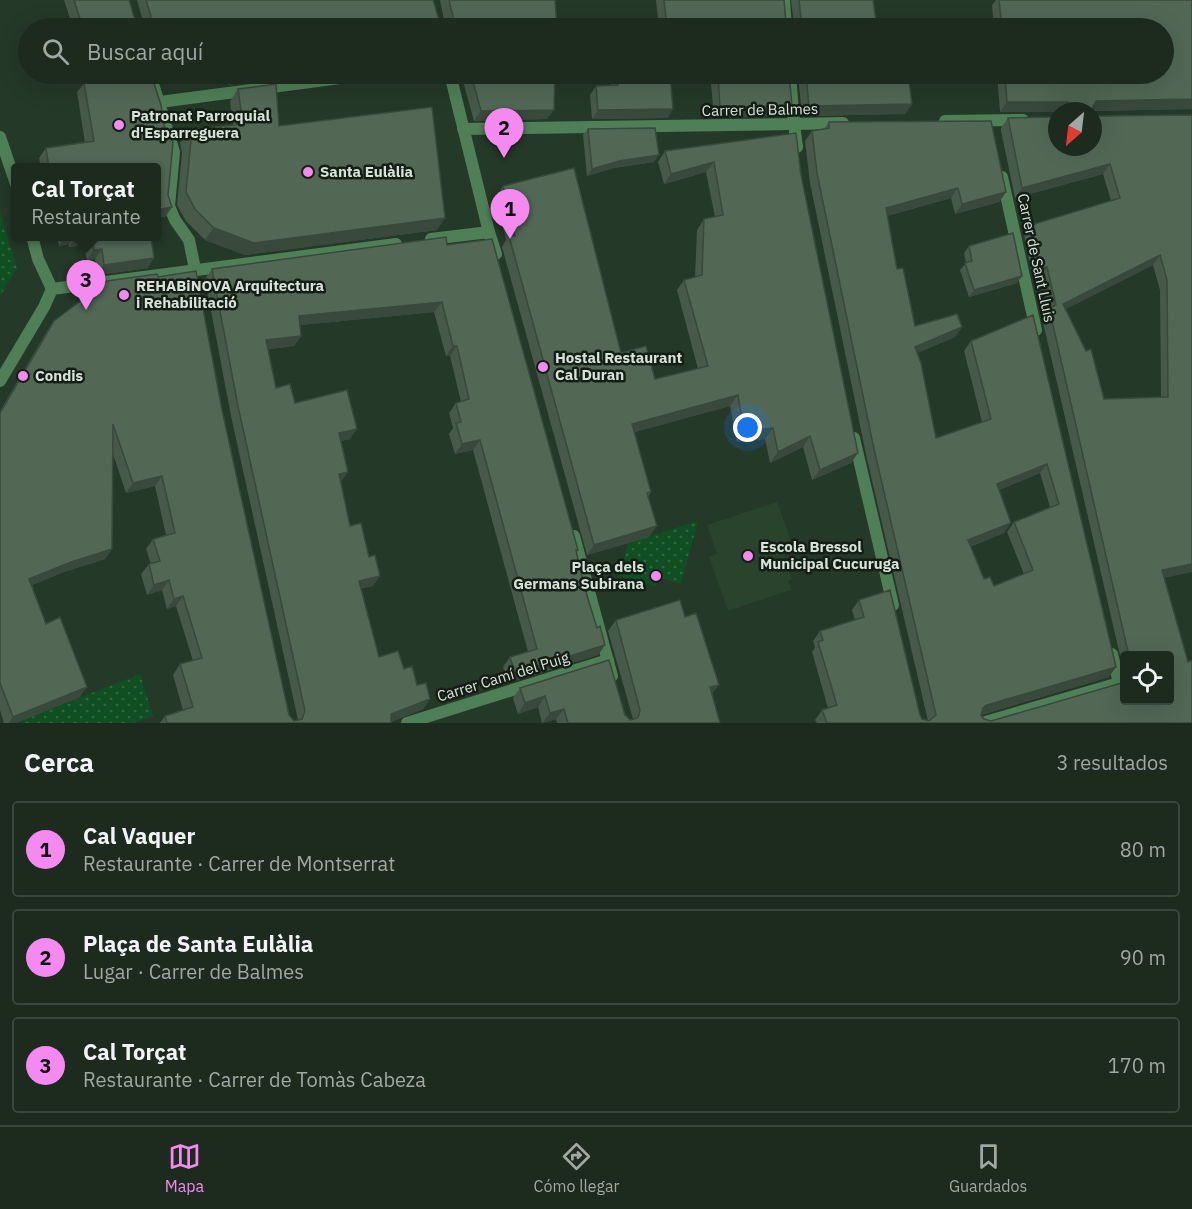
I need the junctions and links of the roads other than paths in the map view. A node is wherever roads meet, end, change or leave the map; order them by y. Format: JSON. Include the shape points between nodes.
{"nodes":[{"id":1,"x":784,"y":0,"type":"edge"},
{"id":2,"x":785,"y":18,"type":"edge"},
{"id":3,"x":154,"y":84,"type":"edge"},
{"id":4,"x":295,"y":84,"type":"edge"},
{"id":5,"x":452,"y":84,"type":"edge"},
{"id":6,"x":791,"y":84,"type":"edge"},
{"id":7,"x":160,"y":102,"type":"junction"},
{"id":8,"x":1035,"y":120,"type":"edge"},
{"id":9,"x":932,"y":122,"type":"edge"},
{"id":10,"x":852,"y":123,"type":"edge"},
{"id":11,"x":794,"y":124,"type":"junction"},
{"id":12,"x":463,"y":129,"type":"junction"},
{"id":13,"x":0,"y":137,"type":"edge"},
{"id":14,"x":799,"y":164,"type":"edge"},
{"id":15,"x":1000,"y":166,"type":"edge"},
{"id":16,"x":11,"y":171,"type":"edge"},
{"id":17,"x":489,"y":232,"type":"junction"},
{"id":18,"x":33,"y":241,"type":"edge"},
{"id":19,"x":500,"y":268,"type":"edge"},
{"id":20,"x":195,"y":269,"type":"junction"},
{"id":21,"x":198,"y":284,"type":"edge"},
{"id":22,"x":52,"y":288,"type":"junction"},
{"id":23,"x":1040,"y":346,"type":"edge"},
{"id":24,"x":0,"y":381,"type":"edge"},
{"id":25,"x":852,"y":426,"type":"edge"},
{"id":26,"x":571,"y":527,"type":"edge"},
{"id":27,"x":897,"y":621,"type":"edge"},
{"id":28,"x":1108,"y":636,"type":"edge"},
{"id":29,"x":608,"y":660,"type":"junction"},
{"id":30,"x":616,"y":692,"type":"edge"},
{"id":31,"x":407,"y":723,"type":"edge"},
{"id":32,"x":982,"y":723,"type":"edge"}],
"edges":[{"from":1,"to":2,"type":"street"},
{"from":3,"to":7,"type":"street"},
{"from":4,"to":7,"type":"street"},
{"from":5,"to":12,"type":"street"},
{"from":6,"to":11,"type":"street"},
{"from":7,"to":20,"type":"street","via":[[174,152],[169,206],[189,240]]},
{"from":8,"to":9,"type":"street","via":[[991,126]]},
{"from":10,"to":11,"type":"street","name":"Carrer de Balmes"},
{"from":11,"to":12,"type":"street","name":"Carrer de Balmes"},
{"from":11,"to":14,"type":"street"},
{"from":12,"to":17,"type":"street"},
{"from":13,"to":16,"type":"street"},
{"from":15,"to":23,"type":"street","name":"Carrer de Sant Lluis"},
{"from":17,"to":19,"type":"street"},
{"from":17,"to":20,"type":"street"},
{"from":18,"to":22,"type":"street"},
{"from":20,"to":21,"type":"street"},
{"from":20,"to":22,"type":"street"},
{"from":22,"to":24,"type":"street"},
{"from":25,"to":27,"type":"street"},
{"from":26,"to":29,"type":"street"},
{"from":28,"to":32,"type":"street","via":[[1119,683]]},
{"from":29,"to":30,"type":"street"},
{"from":29,"to":31,"type":"street","name":"Carrer Camí del Puig"}]}
